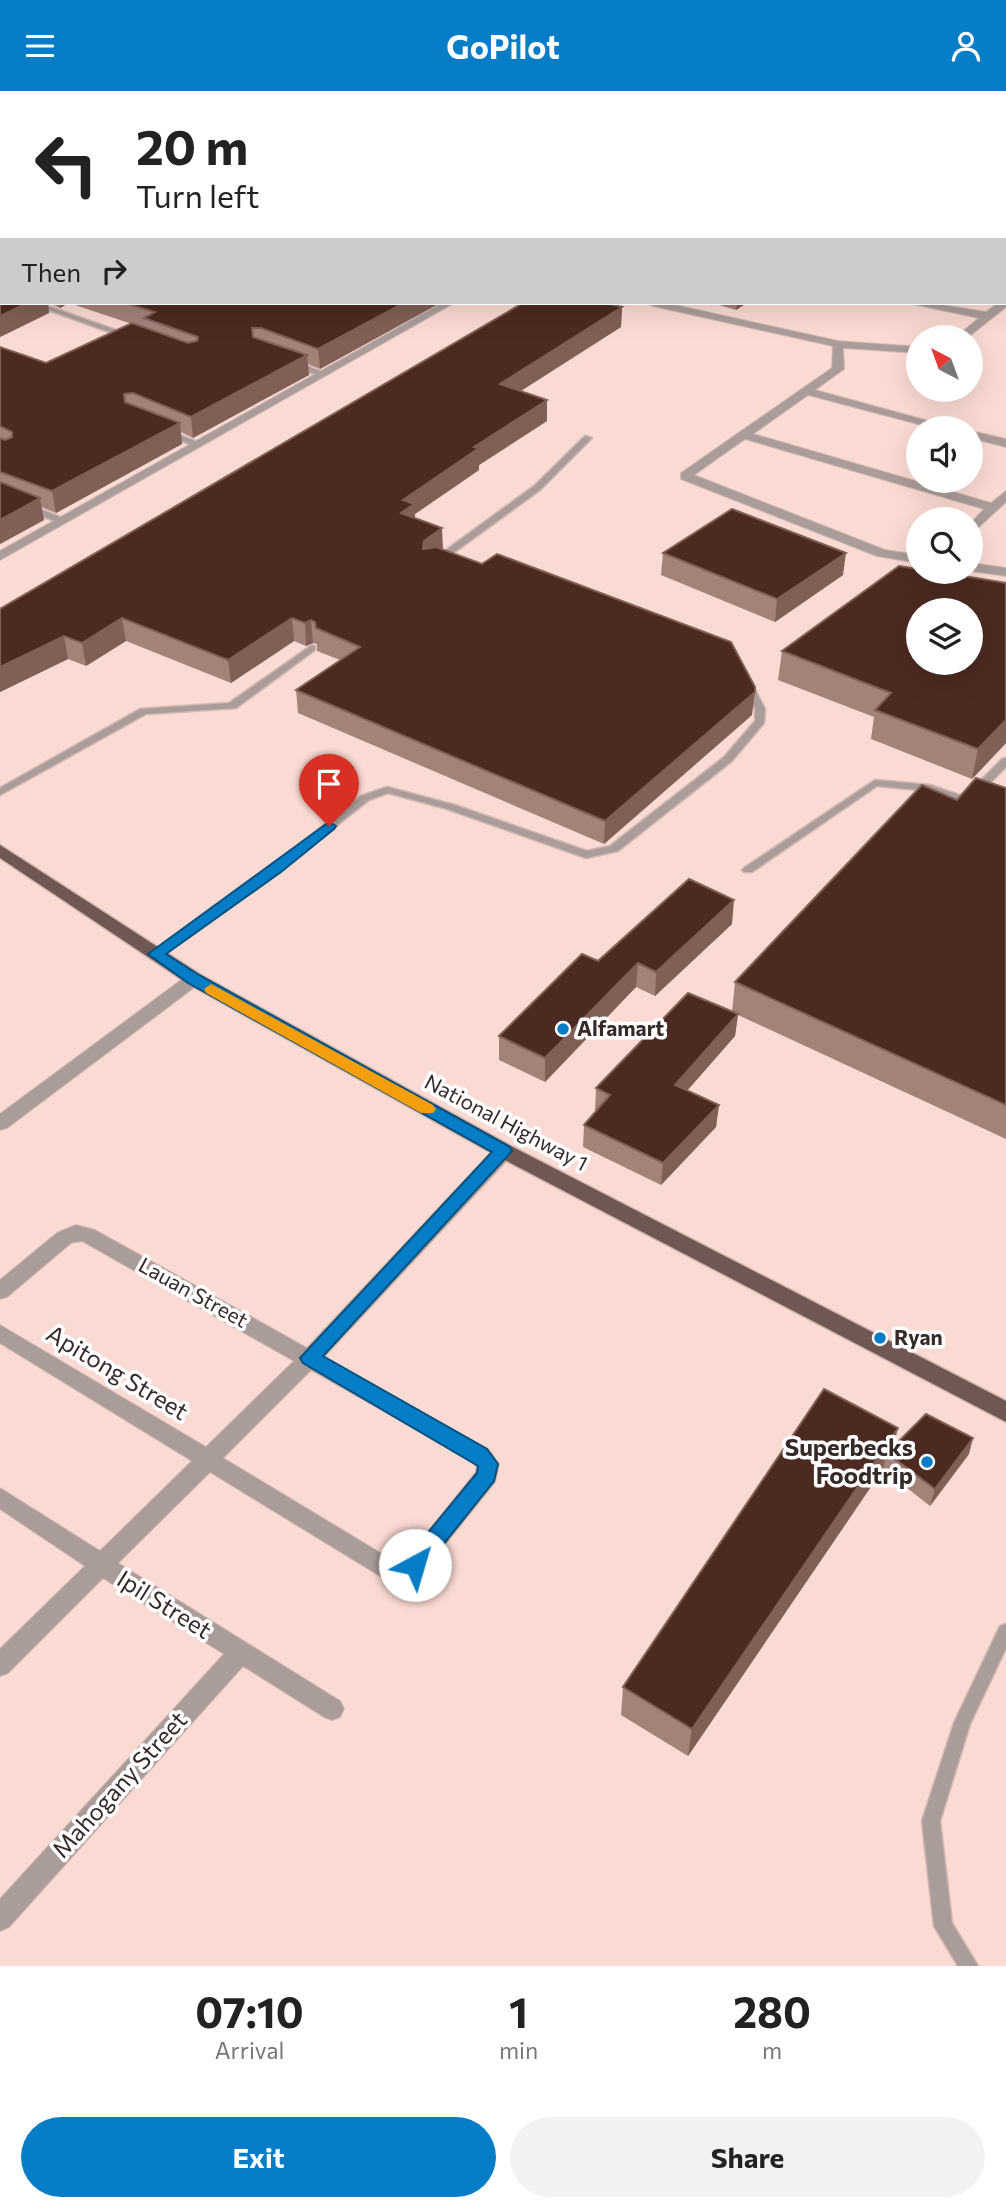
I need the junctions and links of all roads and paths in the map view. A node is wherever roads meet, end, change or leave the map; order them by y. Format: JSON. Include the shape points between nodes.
{"nodes":[{"id":1,"x":39,"y":305,"type":"edge"},
{"id":2,"x":445,"y":305,"type":"edge"},
{"id":3,"x":662,"y":305,"type":"edge"},
{"id":4,"x":925,"y":305,"type":"edge"},
{"id":5,"x":1002,"y":305,"type":"edge"},
{"id":6,"x":988,"y":316,"type":"junction"},
{"id":7,"x":977,"y":325,"type":"edge"},
{"id":8,"x":144,"y":341,"type":"edge"},
{"id":9,"x":838,"y":344,"type":"junction"},
{"id":10,"x":906,"y":349,"type":"edge"},
{"id":11,"x":285,"y":361,"type":"edge"},
{"id":12,"x":323,"y":374,"type":"junction"},
{"id":13,"x":806,"y":391,"type":"junction"},
{"id":14,"x":906,"y":417,"type":"edge"},
{"id":15,"x":154,"y":427,"type":"edge"},
{"id":16,"x":744,"y":435,"type":"junction"},
{"id":17,"x":983,"y":436,"type":"edge"},
{"id":18,"x":588,"y":438,"type":"dead end"},
{"id":19,"x":1004,"y":440,"type":"edge"},
{"id":20,"x":198,"y":444,"type":"junction"},
{"id":21,"x":1006,"y":495,"type":"edge"},
{"id":22,"x":0,"y":496,"type":"edge"},
{"id":23,"x":993,"y":508,"type":"junction"},
{"id":24,"x":983,"y":518,"type":"edge"},
{"id":25,"x":62,"y":521,"type":"junction"},
{"id":26,"x":0,"y":556,"type":"edge"},
{"id":27,"x":906,"y":557,"type":"edge"},
{"id":28,"x":429,"y":567,"type":"edge"},
{"id":29,"x":983,"y":569,"type":"edge"},
{"id":30,"x":1006,"y":572,"type":"edge"},
{"id":31,"x":312,"y":648,"type":"dead end"},
{"id":32,"x":744,"y":677,"type":"edge"},
{"id":33,"x":1006,"y":761,"type":"edge"},
{"id":34,"x":0,"y":792,"type":"edge"},
{"id":35,"x":966,"y":801,"type":"junction"},
{"id":36,"x":986,"y":808,"type":"edge"},
{"id":37,"x":0,"y":850,"type":"edge"},
{"id":38,"x":748,"y":870,"type":"dead end"},
{"id":39,"x":156,"y":954,"type":"junction"},
{"id":40,"x":194,"y":979,"type":"junction"},
{"id":41,"x":0,"y":1123,"type":"edge"},
{"id":42,"x":504,"y":1151,"type":"junction"},
{"id":43,"x":0,"y":1291,"type":"edge"},
{"id":44,"x":0,"y":1333,"type":"edge"},
{"id":45,"x":310,"y":1358,"type":"junction"},
{"id":46,"x":1006,"y":1412,"type":"edge"},
{"id":47,"x":208,"y":1459,"type":"junction"},
{"id":48,"x":0,"y":1497,"type":"edge"},
{"id":49,"x":100,"y":1564,"type":"junction"},
{"id":50,"x":1006,"y":1631,"type":"edge"},
{"id":51,"x":240,"y":1653,"type":"junction"},
{"id":52,"x":0,"y":1665,"type":"edge"},
{"id":53,"x":332,"y":1709,"type":"dead end"},
{"id":54,"x":0,"y":1918,"type":"edge"},
{"id":55,"x":969,"y":1966,"type":"edge"}],
"edges":[{"from":1,"to":8,"type":"lane"},
{"from":2,"to":12,"type":"street"},
{"from":3,"to":9,"type":"street"},
{"from":4,"to":6,"type":"street"},
{"from":5,"to":6,"type":"street"},
{"from":6,"to":7,"type":"street"},
{"from":9,"to":10,"type":"street"},
{"from":9,"to":13,"type":"street","via":[[838,369]]},
{"from":11,"to":12,"type":"lane"},
{"from":12,"to":20,"type":"street"},
{"from":13,"to":14,"type":"street"},
{"from":13,"to":16,"type":"street"},
{"from":15,"to":20,"type":"lane"},
{"from":16,"to":23,"type":"street"},
{"from":16,"to":27,"type":"street","via":[[685,476],[882,554]]},
{"from":17,"to":19,"type":"street"},
{"from":18,"to":28,"type":"lane","via":[[537,488]]},
{"from":20,"to":25,"type":"street"},
{"from":21,"to":23,"type":"street"},
{"from":22,"to":25,"type":"lane"},
{"from":23,"to":24,"type":"street"},
{"from":25,"to":26,"type":"street"},
{"from":29,"to":30,"type":"street"},
{"from":31,"to":34,"type":"lane","via":[[232,706],[144,711]]},
{"from":32,"to":39,"type":"lane","via":[[760,709],[760,721],[728,759],[614,849],[586,855],[451,807],[387,790],[365,798]]},
{"from":33,"to":35,"type":"lane"},
{"from":35,"to":36,"type":"lane"},
{"from":35,"to":38,"type":"lane","via":[[930,788],[875,783]]},
{"from":37,"to":39,"type":"highway","name":"National Highway 1"},
{"from":39,"to":40,"type":"highway","name":"National Highway 1"},
{"from":40,"to":41,"type":"street"},
{"from":40,"to":42,"type":"highway","name":"National Highway 1"},
{"from":42,"to":45,"type":"street"},
{"from":42,"to":46,"type":"highway","name":"National Highway 1"},
{"from":43,"to":45,"type":"street","name":"Lauan Street","via":[[76,1232]]},
{"from":44,"to":47,"type":"street","name":"Apitong Street"},
{"from":45,"to":47,"type":"street"},
{"from":45,"to":47,"type":"street","name":"Lauan Street","via":[[480,1455],[488,1464],[487,1475],[415,1565],[401,1571],[388,1569]]},
{"from":47,"to":49,"type":"street"},
{"from":48,"to":49,"type":"street","name":"Ipil Street"},
{"from":49,"to":51,"type":"street","name":"Ipil Street"},
{"from":49,"to":52,"type":"street"},
{"from":50,"to":55,"type":"lane","via":[[962,1723],[931,1821],[943,1926]]},
{"from":51,"to":53,"type":"street","name":"Ipil Street"},
{"from":51,"to":54,"type":"street","name":"Mahogany Street"}]}
